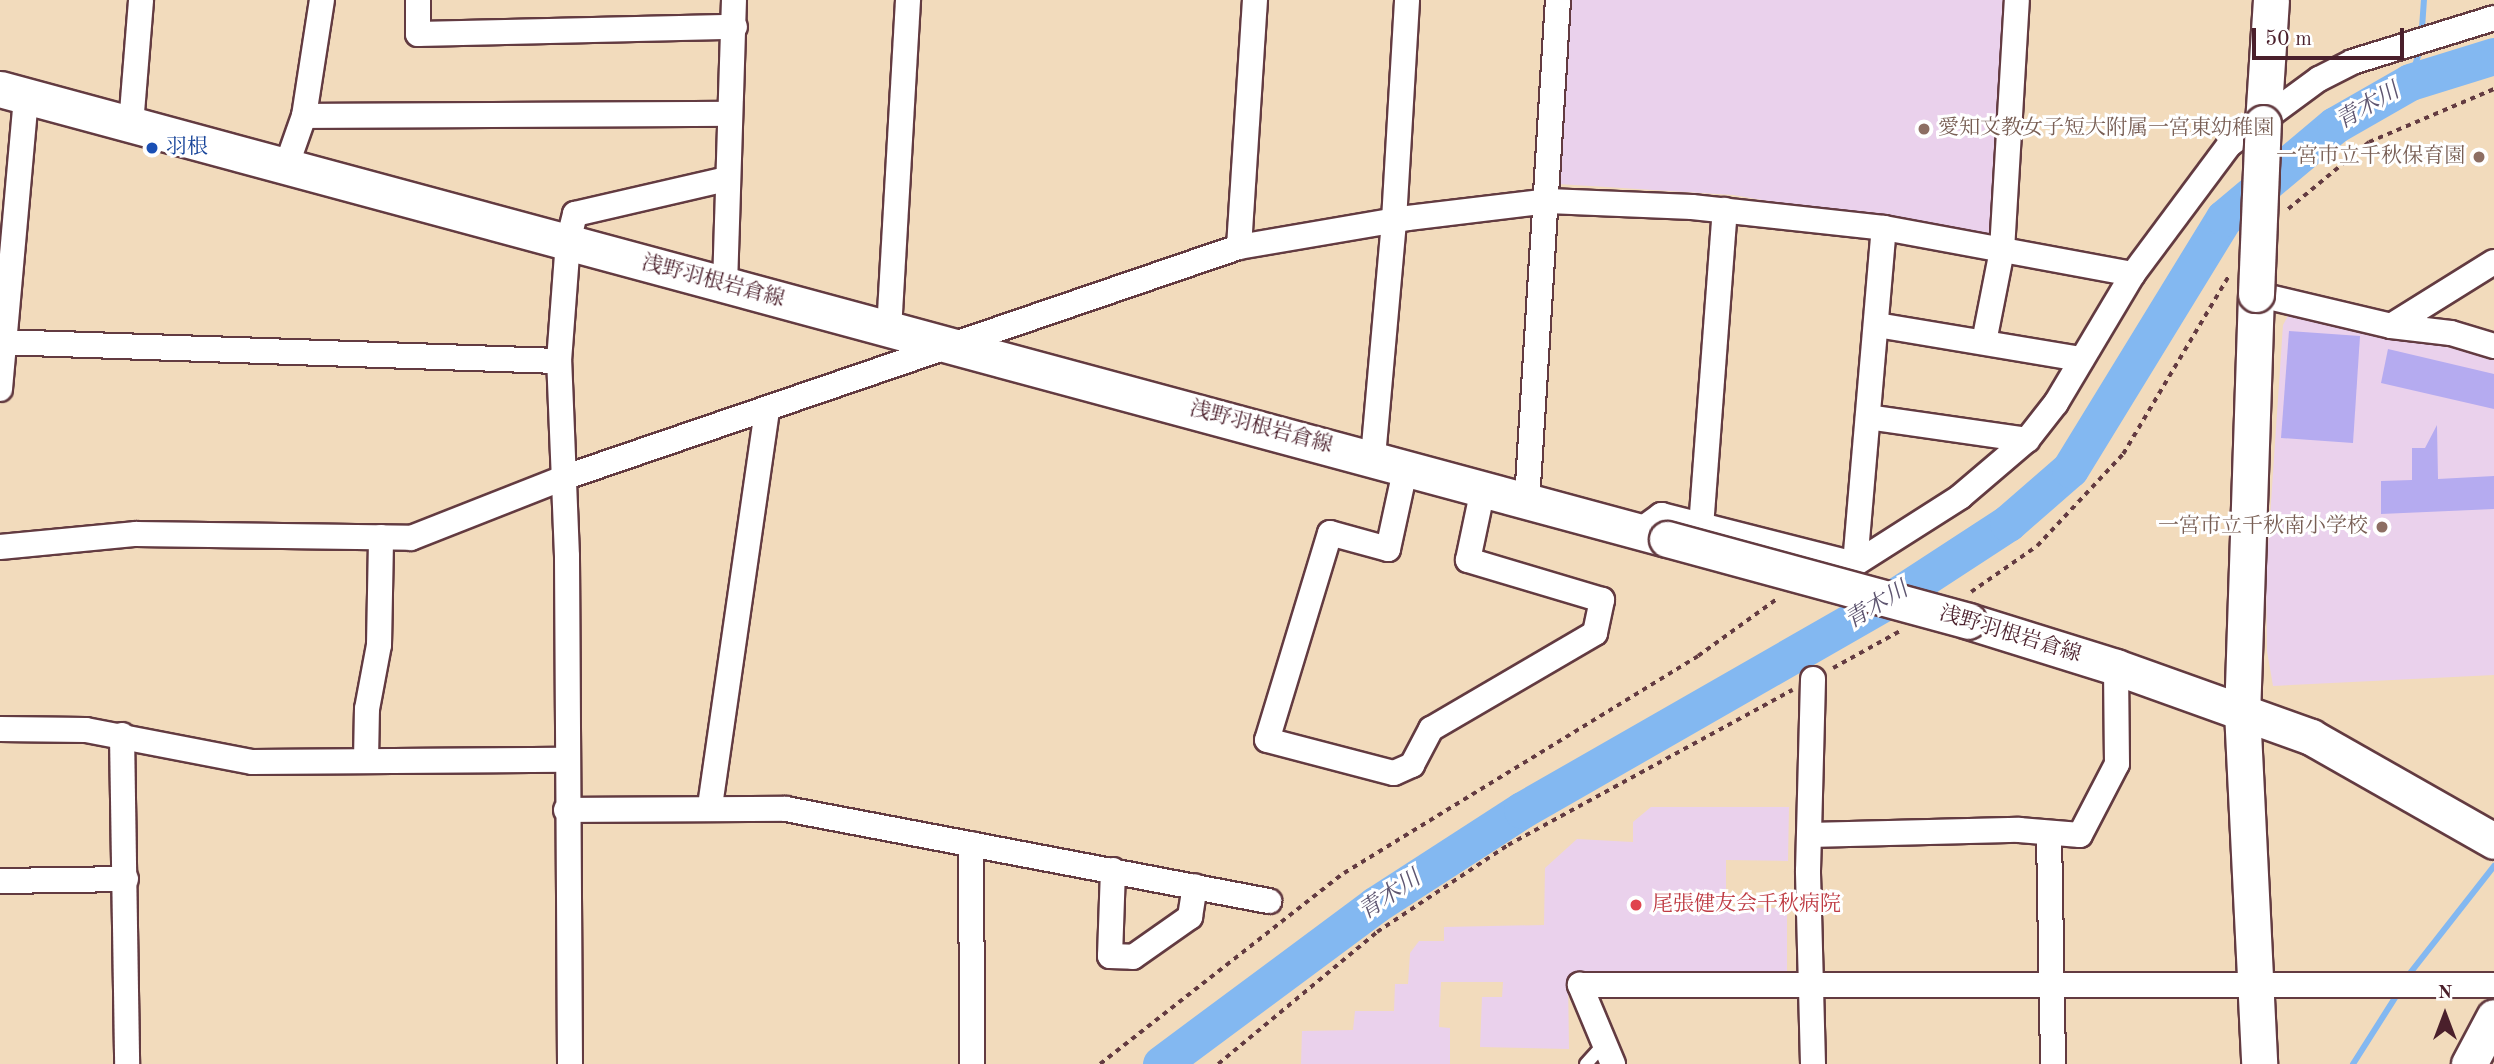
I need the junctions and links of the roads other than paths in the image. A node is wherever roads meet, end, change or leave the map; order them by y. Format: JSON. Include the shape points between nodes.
{"nodes":[{"id":1,"x":141,"y":0,"type":"edge"},
{"id":2,"x":322,"y":0,"type":"edge"},
{"id":3,"x":418,"y":0,"type":"edge"},
{"id":4,"x":734,"y":0,"type":"edge"},
{"id":5,"x":908,"y":0,"type":"edge"},
{"id":6,"x":1255,"y":0,"type":"edge"},
{"id":7,"x":1407,"y":0,"type":"edge"},
{"id":8,"x":1558,"y":0,"type":"edge"},
{"id":9,"x":2017,"y":0,"type":"edge"},
{"id":10,"x":2271,"y":0,"type":"edge"},
{"id":11,"x":2494,"y":18,"type":"edge"},
{"id":12,"x":734,"y":27,"type":"junction"},
{"id":13,"x":13,"y":92,"type":"edge"},
{"id":14,"x":730,"y":114,"type":"junction"},
{"id":15,"x":304,"y":116,"type":"junction"},
{"id":16,"x":2263,"y":123,"type":"junction"},
{"id":17,"x":131,"y":125,"type":"junction"},
{"id":18,"x":286,"y":167,"type":"junction"},
{"id":19,"x":727,"y":179,"type":"junction"},
{"id":20,"x":1548,"y":201,"type":"junction"},
{"id":21,"x":1725,"y":210,"type":"junction"},
{"id":22,"x":1394,"y":220,"type":"junction"},
{"id":23,"x":1884,"y":228,"type":"junction"},
{"id":24,"x":568,"y":242,"type":"junction"},
{"id":25,"x":1239,"y":247,"type":"junction"},
{"id":26,"x":2002,"y":250,"type":"junction"},
{"id":27,"x":2494,"y":262,"type":"edge"},
{"id":28,"x":2133,"y":274,"type":"junction"},
{"id":29,"x":724,"y":286,"type":"junction"},
{"id":30,"x":2256,"y":294,"type":"junction"},
{"id":31,"x":1877,"y":325,"type":"junction"},
{"id":32,"x":2391,"y":326,"type":"junction"},
{"id":33,"x":888,"y":330,"type":"junction"},
{"id":34,"x":2,"y":342,"type":"edge"},
{"id":35,"x":1984,"y":342,"type":"junction"},
{"id":36,"x":2494,"y":346,"type":"edge"},
{"id":37,"x":950,"y":347,"type":"junction"},
{"id":38,"x":2081,"y":359,"type":"junction"},
{"id":39,"x":559,"y":361,"type":"junction"},
{"id":40,"x":0,"y":389,"type":"edge"},
{"id":41,"x":767,"y":411,"type":"junction"},
{"id":42,"x":1868,"y":417,"type":"junction"},
{"id":43,"x":2027,"y":440,"type":"junction"},
{"id":44,"x":1373,"y":457,"type":"junction"},
{"id":45,"x":1406,"y":466,"type":"junction"},
{"id":46,"x":563,"y":478,"type":"junction"},
{"id":47,"x":1483,"y":489,"type":"junction"},
{"id":48,"x":1527,"y":501,"type":"junction"},
{"id":49,"x":1701,"y":527,"type":"junction"},
{"id":50,"x":1652,"y":535,"type":"junction"},
{"id":51,"x":381,"y":537,"type":"junction"},
{"id":52,"x":0,"y":547,"type":"edge"},
{"id":53,"x":1855,"y":564,"type":"junction"},
{"id":54,"x":2116,"y":667,"type":"junction"},
{"id":55,"x":1813,"y":679,"type":"dead end"},
{"id":56,"x":2242,"y":711,"type":"junction"},
{"id":57,"x":0,"y":729,"type":"edge"},
{"id":58,"x":122,"y":735,"type":"junction"},
{"id":59,"x":366,"y":760,"type":"junction"},
{"id":60,"x":566,"y":760,"type":"junction"},
{"id":61,"x":710,"y":806,"type":"junction"},
{"id":62,"x":566,"y":810,"type":"junction"},
{"id":63,"x":2049,"y":832,"type":"junction"},
{"id":64,"x":1809,"y":835,"type":"junction"},
{"id":65,"x":2494,"y":841,"type":"edge"},
{"id":66,"x":971,"y":844,"type":"junction"},
{"id":67,"x":1113,"y":870,"type":"junction"},
{"id":68,"x":126,"y":879,"type":"junction"},
{"id":69,"x":0,"y":881,"type":"edge"},
{"id":70,"x":1195,"y":886,"type":"junction"},
{"id":71,"x":1269,"y":901,"type":"dead end"},
{"id":72,"x":1811,"y":984,"type":"junction"},
{"id":73,"x":2051,"y":985,"type":"junction"},
{"id":74,"x":2255,"y":985,"type":"junction"},
{"id":75,"x":2494,"y":985,"type":"edge"},
{"id":76,"x":2494,"y":1017,"type":"edge"},
{"id":77,"x":1609,"y":1054,"type":"edge"},
{"id":78,"x":127,"y":1064,"type":"edge"},
{"id":79,"x":570,"y":1064,"type":"edge"},
{"id":80,"x":972,"y":1064,"type":"edge"},
{"id":81,"x":1586,"y":1064,"type":"edge"},
{"id":82,"x":1813,"y":1064,"type":"edge"},
{"id":83,"x":2053,"y":1064,"type":"edge"},
{"id":84,"x":2259,"y":1064,"type":"edge"},
{"id":85,"x":2469,"y":1064,"type":"edge"}],
"edges":[{"from":1,"to":17,"type":"street"},
{"from":2,"to":15,"type":"street"},
{"from":3,"to":12,"type":"street","via":[[418,34]]},
{"from":4,"to":12,"type":"street"},
{"from":5,"to":33,"type":"street"},
{"from":6,"to":25,"type":"street"},
{"from":7,"to":22,"type":"street"},
{"from":8,"to":20,"type":"street"},
{"from":9,"to":26,"type":"street"},
{"from":10,"to":16,"type":"main road"},
{"from":11,"to":16,"type":"street","via":[[2352,62],[2319,79]]},
{"from":12,"to":14,"type":"street"},
{"from":13,"to":17,"type":"main road","name":"浅野羽根岩倉線"},
{"from":13,"to":34,"type":"street"},
{"from":14,"to":15,"type":"street"},
{"from":14,"to":19,"type":"street"},
{"from":15,"to":18,"type":"street"},
{"from":16,"to":28,"type":"street","via":[[2229,145]]},
{"from":16,"to":30,"type":"main road","bridge":true},
{"from":17,"to":18,"type":"main road","name":"浅野羽根岩倉線"},
{"from":18,"to":24,"type":"main road","name":"浅野羽根岩倉線"},
{"from":19,"to":24,"type":"street","via":[[575,214]]},
{"from":19,"to":29,"type":"street"},
{"from":20,"to":21,"type":"street"},
{"from":20,"to":22,"type":"street"},
{"from":20,"to":48,"type":"street"},
{"from":21,"to":23,"type":"street"},
{"from":21,"to":49,"type":"street"},
{"from":22,"to":25,"type":"street"},
{"from":22,"to":44,"type":"street"},
{"from":23,"to":26,"type":"street"},
{"from":23,"to":31,"type":"street"},
{"from":24,"to":29,"type":"main road","name":"浅野羽根岩倉線"},
{"from":24,"to":39,"type":"street"},
{"from":25,"to":37,"type":"street"},
{"from":26,"to":28,"type":"street"},
{"from":26,"to":35,"type":"street"},
{"from":27,"to":32,"type":"street"},
{"from":28,"to":38,"type":"street"},
{"from":29,"to":33,"type":"main road","name":"浅野羽根岩倉線"},
{"from":30,"to":32,"type":"street"},
{"from":30,"to":56,"type":"main road"},
{"from":31,"to":35,"type":"street"},
{"from":31,"to":42,"type":"street"},
{"from":32,"to":36,"type":"street","via":[[2451,333]]},
{"from":33,"to":37,"type":"main road","name":"浅野羽根岩倉線"},
{"from":34,"to":39,"type":"street"},
{"from":34,"to":40,"type":"street"},
{"from":35,"to":38,"type":"street"},
{"from":37,"to":41,"type":"street"},
{"from":37,"to":44,"type":"main road","name":"浅野羽根岩倉線"},
{"from":38,"to":43,"type":"street","via":[[2056,404]]},
{"from":39,"to":46,"type":"street"},
{"from":41,"to":46,"type":"street"},
{"from":41,"to":61,"type":"street"},
{"from":42,"to":43,"type":"street"},
{"from":42,"to":53,"type":"street"},
{"from":43,"to":53,"type":"street","via":[[1971,489]]},
{"from":44,"to":45,"type":"main road","name":"浅野羽根岩倉線"},
{"from":45,"to":47,"type":"main road","name":"浅野羽根岩倉線"},
{"from":45,"to":47,"type":"street","via":[[1388,549],[1330,533],[1267,740],[1394,773],[1412,765],[1431,729],[1595,633],[1602,600],[1468,560]]},
{"from":46,"to":51,"type":"street","via":[[411,538]]},
{"from":46,"to":60,"type":"street"},
{"from":47,"to":48,"type":"main road","name":"浅野羽根岩倉線"},
{"from":48,"to":50,"type":"main road","name":"浅野羽根岩倉線"},
{"from":49,"to":50,"type":"street","via":[[1661,516]]},
{"from":49,"to":53,"type":"street"},
{"from":50,"to":54,"type":"main road","name":"浅野羽根岩倉線","bridge":true,"via":[[1968,621]]},
{"from":51,"to":52,"type":"street","via":[[136,534]]},
{"from":51,"to":59,"type":"street","via":[[379,645],[367,709]]},
{"from":54,"to":56,"type":"main road","name":"浅野羽根岩倉線"},
{"from":54,"to":63,"type":"street","via":[[2117,764],[2080,835]]},
{"from":55,"to":64,"type":"street"},
{"from":56,"to":65,"type":"main road","name":"浅野羽根岩倉線","via":[[2311,737],[2372,768]]},
{"from":56,"to":74,"type":"main road"},
{"from":57,"to":58,"type":"street"},
{"from":58,"to":59,"type":"street","via":[[252,762]]},
{"from":58,"to":68,"type":"street"},
{"from":59,"to":60,"type":"street"},
{"from":60,"to":62,"type":"street"},
{"from":61,"to":62,"type":"street"},
{"from":61,"to":66,"type":"street","via":[[786,808]]},
{"from":62,"to":79,"type":"street"},
{"from":63,"to":64,"type":"street"},
{"from":63,"to":73,"type":"street"},
{"from":64,"to":72,"type":"street"},
{"from":66,"to":67,"type":"street"},
{"from":66,"to":80,"type":"street"},
{"from":67,"to":70,"type":"street"},
{"from":67,"to":70,"type":"street","via":[[1110,956],[1133,957],[1189,917]]},
{"from":68,"to":69,"type":"street"},
{"from":68,"to":78,"type":"street"},
{"from":70,"to":71,"type":"street"},
{"from":72,"to":73,"type":"street"},
{"from":72,"to":77,"type":"street","via":[[1580,985]]},
{"from":72,"to":82,"type":"street"},
{"from":73,"to":74,"type":"street"},
{"from":73,"to":83,"type":"street"},
{"from":74,"to":75,"type":"street"},
{"from":74,"to":84,"type":"main road"},
{"from":76,"to":85,"type":"main road"},
{"from":77,"to":81,"type":"lane"}]}
